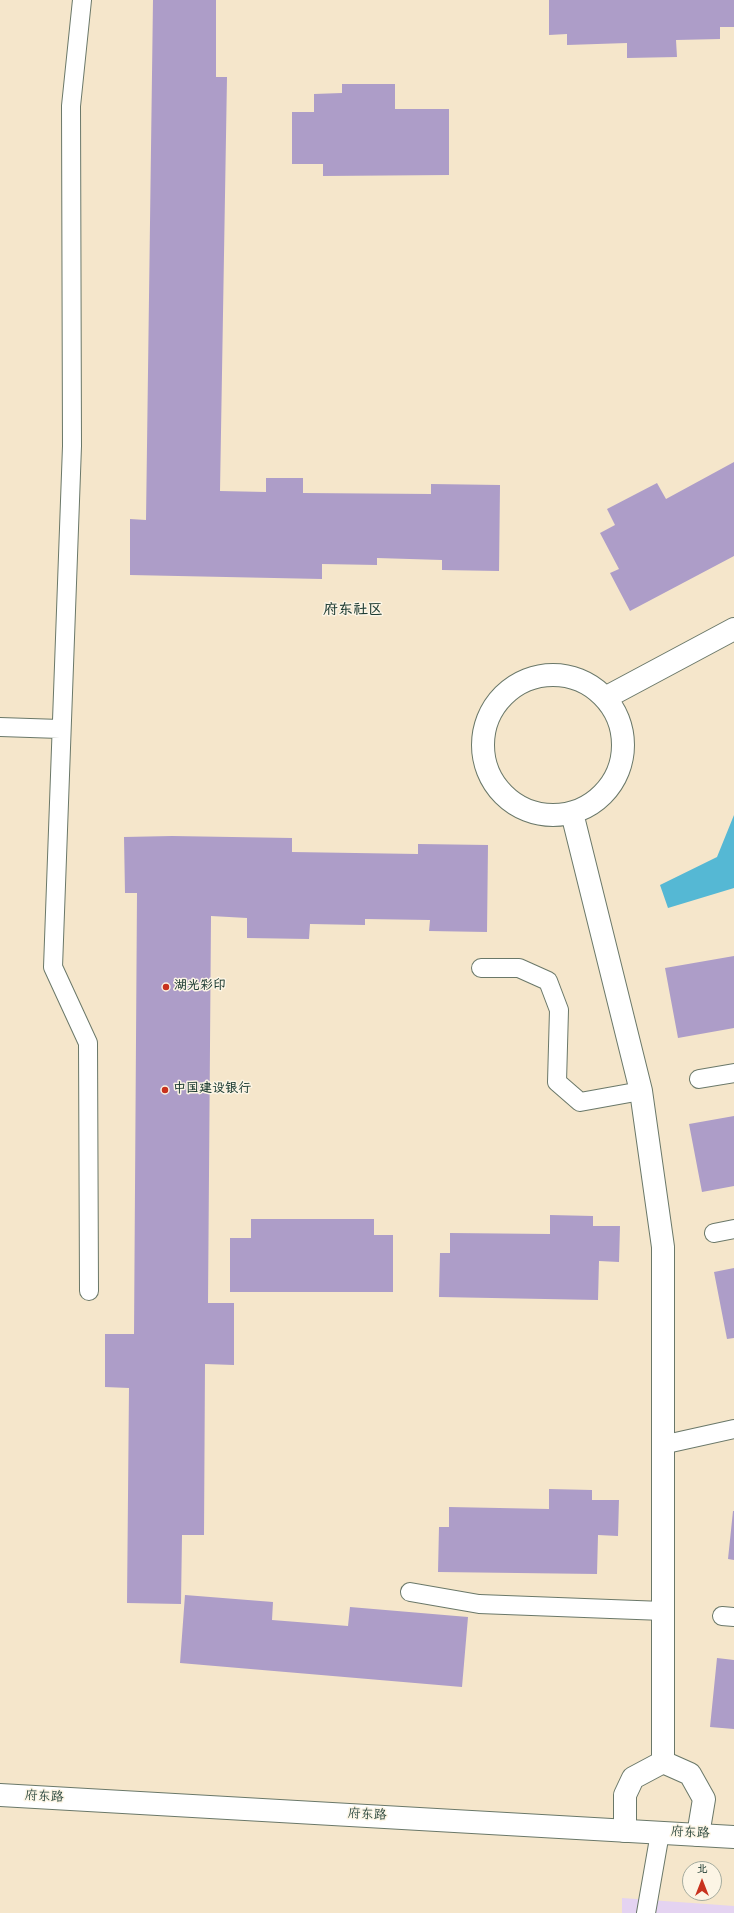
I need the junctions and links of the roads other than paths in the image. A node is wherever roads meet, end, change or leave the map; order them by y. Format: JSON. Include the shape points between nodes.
{"nodes":[{"id":1,"x":82,"y":0,"type":"edge"},
{"id":2,"x":734,"y":629,"type":"edge"},
{"id":3,"x":605,"y":698,"type":"junction"},
{"id":4,"x":0,"y":727,"type":"edge"},
{"id":5,"x":60,"y":729,"type":"junction"},
{"id":6,"x":572,"y":813,"type":"junction"},
{"id":7,"x":482,"y":968,"type":"dead end"},
{"id":8,"x":734,"y":1073,"type":"edge"},
{"id":9,"x":699,"y":1079,"type":"dead end"},
{"id":10,"x":641,"y":1091,"type":"junction"},
{"id":11,"x":734,"y":1229,"type":"edge"},
{"id":12,"x":714,"y":1233,"type":"dead end"},
{"id":13,"x":89,"y":1291,"type":"dead end"},
{"id":14,"x":734,"y":1429,"type":"edge"},
{"id":15,"x":662,"y":1446,"type":"junction"},
{"id":16,"x":410,"y":1592,"type":"dead end"},
{"id":17,"x":663,"y":1611,"type":"junction"},
{"id":18,"x":663,"y":1762,"type":"junction"},
{"id":19,"x":0,"y":1795,"type":"edge"},
{"id":20,"x":625,"y":1831,"type":"junction"},
{"id":21,"x":660,"y":1833,"type":"junction"},
{"id":22,"x":698,"y":1834,"type":"junction"},
{"id":23,"x":734,"y":1837,"type":"edge"},
{"id":24,"x":646,"y":1913,"type":"edge"}],
"edges":[{"from":1,"to":5,"type":"lane","via":[[71,106],[72,446]]},
{"from":2,"to":3,"type":"street"},
{"from":3,"to":6,"type":"street","via":[[618,718],[624,741],[621,765],[611,786],[594,803]]},
{"from":3,"to":6,"type":"street","via":[[588,684],[566,676],[544,676],[522,682],[504,696],[490,714],[484,736],[484,759],[492,779],[507,797],[526,809],[548,815]]},
{"from":4,"to":5,"type":"lane"},
{"from":5,"to":13,"type":"lane","via":[[53,967],[88,1043]]},
{"from":6,"to":10,"type":"street"},
{"from":7,"to":10,"type":"lane","via":[[519,968],[548,981],[559,1010],[557,1082],[580,1102]]},
{"from":8,"to":9,"type":"lane"},
{"from":10,"to":15,"type":"street","via":[[663,1247]]},
{"from":11,"to":12,"type":"lane"},
{"from":14,"to":15,"type":"lane"},
{"from":15,"to":17,"type":"street"},
{"from":16,"to":17,"type":"lane","via":[[479,1604]]},
{"from":17,"to":18,"type":"street"},
{"from":18,"to":20,"type":"street","via":[[633,1778],[625,1795]]},
{"from":18,"to":22,"type":"street","via":[[690,1774],[704,1799]]},
{"from":19,"to":20,"type":"street","name":"府东路"},
{"from":20,"to":21,"type":"street","name":"府东路"},
{"from":21,"to":22,"type":"street","name":"府东路"},
{"from":21,"to":24,"type":"lane"},
{"from":22,"to":23,"type":"street","name":"府东路"}]}
